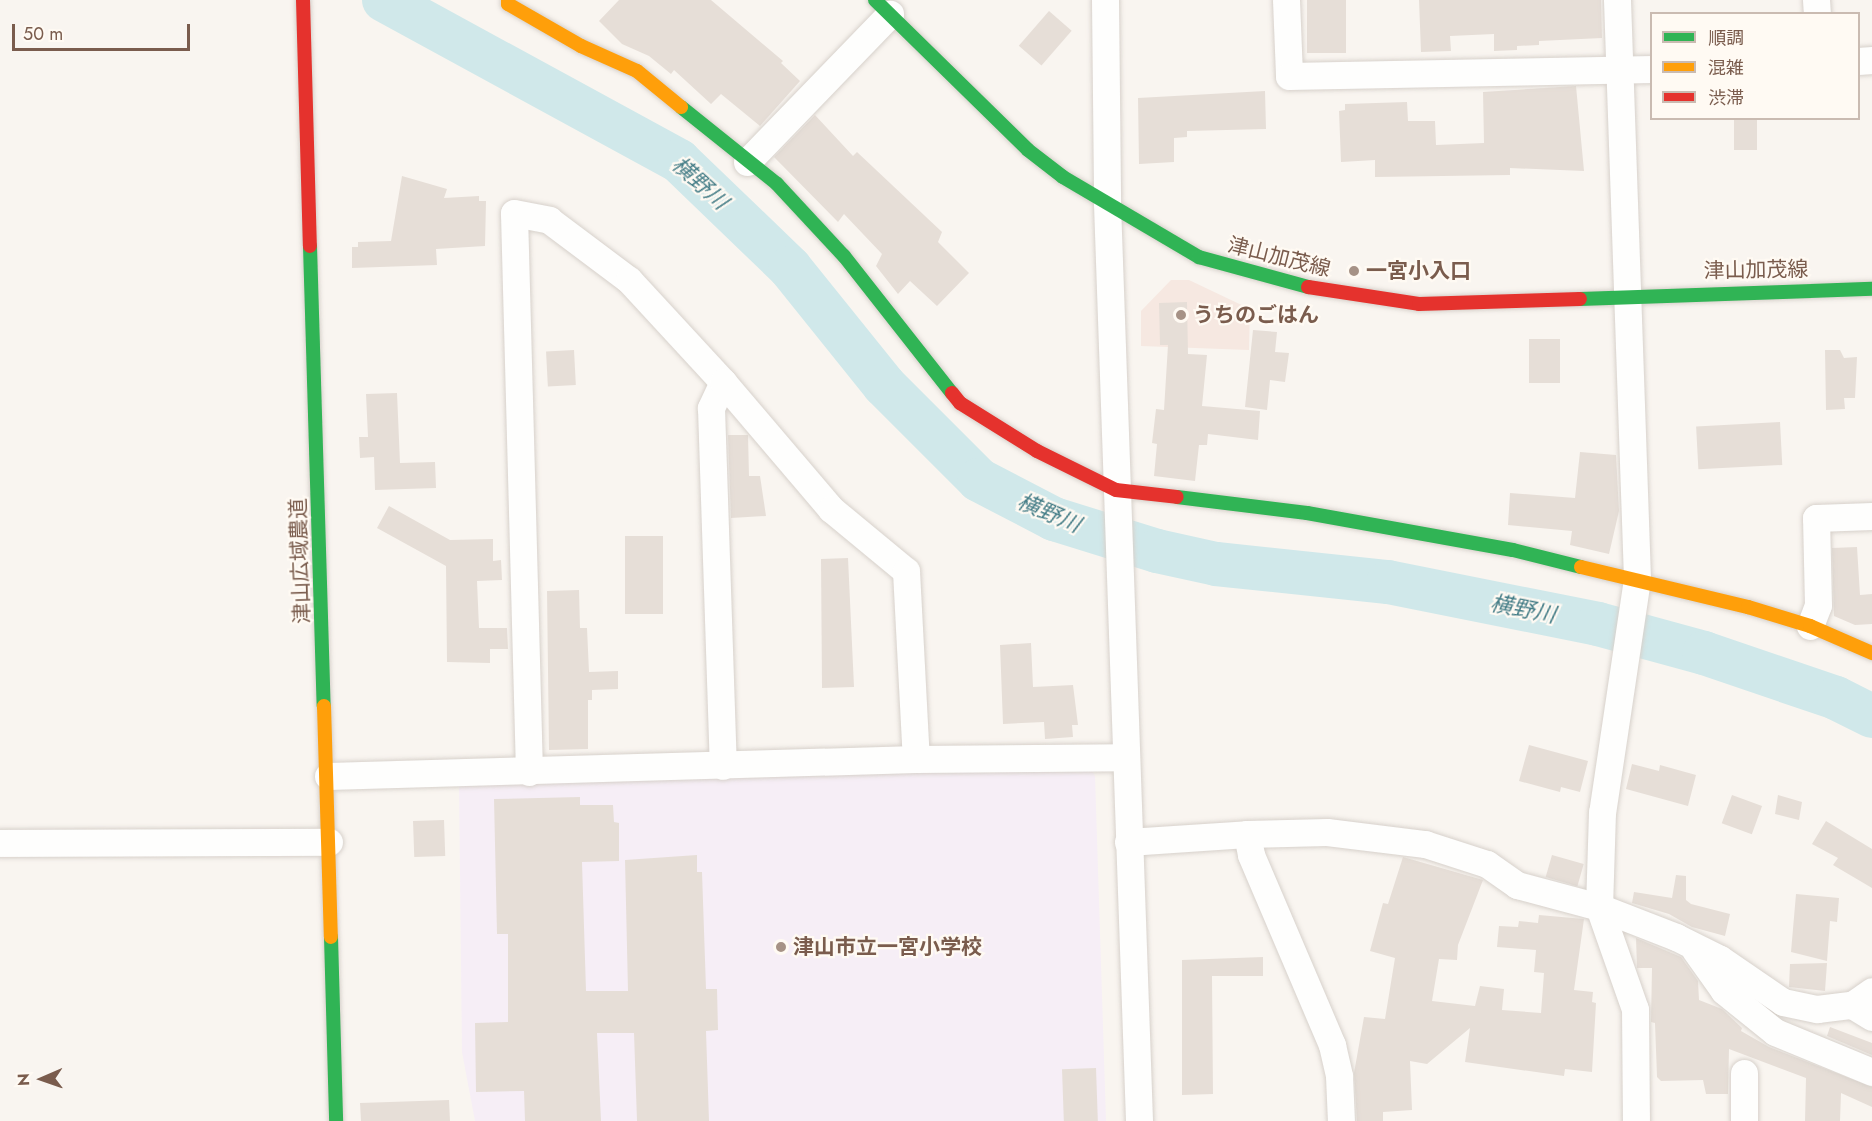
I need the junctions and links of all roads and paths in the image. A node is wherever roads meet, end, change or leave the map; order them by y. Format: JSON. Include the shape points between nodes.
{"nodes":[{"id":1,"x":303,"y":0,"type":"edge"},
{"id":2,"x":508,"y":0,"type":"edge"},
{"id":3,"x":1105,"y":0,"type":"edge"},
{"id":4,"x":1286,"y":0,"type":"edge"},
{"id":5,"x":1617,"y":0,"type":"edge"},
{"id":6,"x":883,"y":7,"type":"edge"},
{"id":7,"x":1650,"y":69,"type":"edge"},
{"id":8,"x":1621,"y":70,"type":"junction"},
{"id":9,"x":747,"y":162,"type":"junction"},
{"id":10,"x":1107,"y":204,"type":"junction"},
{"id":11,"x":1872,"y":289,"type":"edge"},
{"id":12,"x":1630,"y":294,"type":"junction"},
{"id":13,"x":723,"y":382,"type":"junction"},
{"id":14,"x":1116,"y":491,"type":"junction"},
{"id":15,"x":1872,"y":516,"type":"edge"},
{"id":16,"x":1636,"y":590,"type":"junction"},
{"id":17,"x":1810,"y":626,"type":"junction"},
{"id":18,"x":1872,"y":653,"type":"edge"},
{"id":19,"x":1125,"y":756,"type":"junction"},
{"id":20,"x":916,"y":759,"type":"junction"},
{"id":21,"x":723,"y":766,"type":"junction"},
{"id":22,"x":529,"y":772,"type":"junction"},
{"id":23,"x":328,"y":776,"type":"junction"},
{"id":24,"x":1247,"y":834,"type":"junction"},
{"id":25,"x":329,"y":842,"type":"junction"},
{"id":26,"x":1128,"y":842,"type":"junction"},
{"id":27,"x":0,"y":843,"type":"edge"},
{"id":28,"x":1599,"y":907,"type":"junction"},
{"id":29,"x":1692,"y":945,"type":"junction"},
{"id":30,"x":1865,"y":1005,"type":"edge"},
{"id":31,"x":1822,"y":1009,"type":"junction"},
{"id":32,"x":1809,"y":1047,"type":"junction"},
{"id":33,"x":1872,"y":1072,"type":"edge"},
{"id":34,"x":1744,"y":1073,"type":"dead end"},
{"id":35,"x":336,"y":1121,"type":"edge"},
{"id":36,"x":1138,"y":1121,"type":"edge"},
{"id":37,"x":1341,"y":1121,"type":"edge"},
{"id":38,"x":1635,"y":1121,"type":"edge"},
{"id":39,"x":1744,"y":1121,"type":"edge"}],
"edges":[{"from":1,"to":23,"type":"street","name":"津山広域農道"},
{"from":2,"to":9,"type":"street","via":[[508,4],[581,46],[637,71]]},
{"from":3,"to":10,"type":"street"},
{"from":4,"to":8,"type":"street","via":[[1289,76]]},
{"from":5,"to":8,"type":"street"},
{"from":6,"to":9,"type":"street"},
{"from":6,"to":10,"type":"street","name":"津山加茂線","via":[[1028,150]]},
{"from":7,"to":8,"type":"street"},
{"from":8,"to":12,"type":"street"},
{"from":9,"to":14,"type":"street","via":[[777,184],[844,256],[960,403],[1037,451]]},
{"from":10,"to":12,"type":"street","name":"津山加茂線","via":[[1199,257],[1273,280],[1342,294],[1419,304]]},
{"from":10,"to":14,"type":"street"},
{"from":11,"to":12,"type":"street","name":"津山加茂線"},
{"from":12,"to":16,"type":"street"},
{"from":13,"to":20,"type":"street","via":[[831,509],[906,571]]},
{"from":13,"to":21,"type":"street","via":[[711,408]]},
{"from":13,"to":22,"type":"street","via":[[629,280],[549,220],[514,213]]},
{"from":14,"to":16,"type":"street","via":[[1307,513],[1513,550]]},
{"from":14,"to":19,"type":"street"},
{"from":15,"to":17,"type":"street","via":[[1816,518],[1818,605]]},
{"from":16,"to":17,"type":"street"},
{"from":16,"to":28,"type":"street","via":[[1602,812]]},
{"from":17,"to":18,"type":"street"},
{"from":19,"to":20,"type":"street"},
{"from":19,"to":26,"type":"street"},
{"from":20,"to":21,"type":"street"},
{"from":21,"to":22,"type":"street"},
{"from":22,"to":23,"type":"street"},
{"from":23,"to":25,"type":"street","name":"津山広域農道"},
{"from":24,"to":26,"type":"street"},
{"from":24,"to":28,"type":"street","via":[[1327,832],[1416,843],[1486,864],[1517,885]]},
{"from":24,"to":37,"type":"street","via":[[1251,855],[1332,1045],[1339,1076]]},
{"from":25,"to":27,"type":"street"},
{"from":25,"to":35,"type":"street","name":"津山広域農道"},
{"from":26,"to":36,"type":"street"},
{"from":28,"to":29,"type":"street"},
{"from":28,"to":38,"type":"street","via":[[1635,1009]]},
{"from":29,"to":31,"type":"street","via":[[1783,1002]]},
{"from":29,"to":32,"type":"street","via":[[1724,991],[1749,1013],[1775,1032]]},
{"from":30,"to":31,"type":"street"},
{"from":31,"to":32,"type":"street"},
{"from":32,"to":33,"type":"street"},
{"from":34,"to":39,"type":"street"}]}
